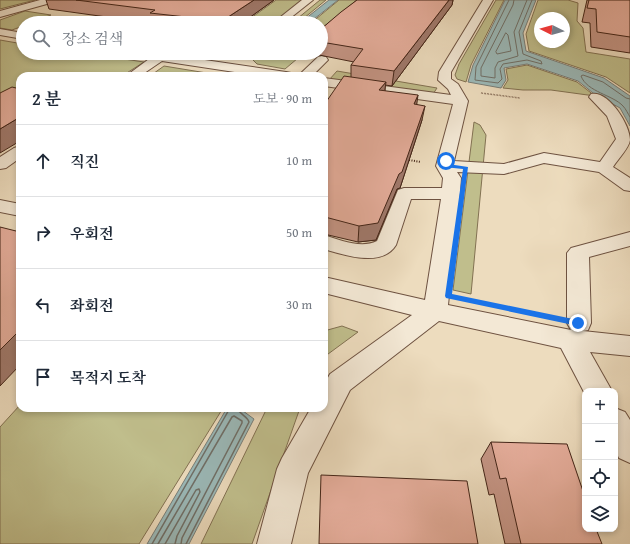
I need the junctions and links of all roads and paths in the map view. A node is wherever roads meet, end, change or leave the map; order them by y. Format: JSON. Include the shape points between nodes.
{"nodes":[{"id":1,"x":50,"y":0,"type":"edge"},
{"id":2,"x":308,"y":0,"type":"edge"},
{"id":3,"x":488,"y":0,"type":"edge"},
{"id":4,"x":0,"y":14,"type":"edge"},
{"id":5,"x":287,"y":16,"type":"edge"},
{"id":6,"x":0,"y":32,"type":"edge"},
{"id":7,"x":16,"y":35,"type":"edge"},
{"id":8,"x":156,"y":60,"type":"edge"},
{"id":9,"x":180,"y":60,"type":"edge"},
{"id":10,"x":228,"y":60,"type":"edge"},
{"id":11,"x":322,"y":60,"type":"edge"},
{"id":12,"x":221,"y":66,"type":"junction"},
{"id":13,"x":138,"y":72,"type":"edge"},
{"id":14,"x":260,"y":72,"type":"edge"},
{"id":15,"x":308,"y":72,"type":"edge"},
{"id":16,"x":328,"y":83,"type":"edge"},
{"id":17,"x":596,"y":97,"type":"dead end"},
{"id":18,"x":520,"y":98,"type":"dead end"},
{"id":19,"x":480,"y":100,"type":"dead end"},
{"id":20,"x":461,"y":101,"type":"junction"},
{"id":21,"x":16,"y":154,"type":"edge"},
{"id":22,"x":0,"y":164,"type":"edge"},
{"id":23,"x":446,"y":166,"type":"junction"},
{"id":24,"x":16,"y":167,"type":"edge"},
{"id":25,"x":604,"y":168,"type":"junction"},
{"id":26,"x":630,"y":186,"type":"edge"},
{"id":27,"x":451,"y":193,"type":"junction"},
{"id":28,"x":0,"y":206,"type":"edge"},
{"id":29,"x":16,"y":209,"type":"edge"},
{"id":30,"x":630,"y":238,"type":"edge"},
{"id":31,"x":328,"y":243,"type":"edge"},
{"id":32,"x":328,"y":286,"type":"edge"},
{"id":33,"x":349,"y":291,"type":"junction"},
{"id":34,"x":328,"y":298,"type":"edge"},
{"id":35,"x":435,"y":311,"type":"junction"},
{"id":36,"x":574,"y":331,"type":"junction"},
{"id":37,"x":630,"y":346,"type":"edge"},
{"id":38,"x":597,"y":388,"type":"edge"},
{"id":39,"x":328,"y":404,"type":"edge"},
{"id":40,"x":324,"y":412,"type":"edge"},
{"id":41,"x":616,"y":424,"type":"edge"},
{"id":42,"x":630,"y":448,"type":"edge"},
{"id":43,"x":274,"y":544,"type":"edge"}],
"edges":[{"from":1,"to":4,"type":"street"},
{"from":2,"to":5,"type":"street"},
{"from":3,"to":20,"type":"street","via":[[445,72],[444,80],[453,87]]},
{"from":6,"to":7,"type":"street"},
{"from":8,"to":13,"type":"street"},
{"from":9,"to":12,"type":"street"},
{"from":10,"to":12,"type":"street"},
{"from":11,"to":15,"type":"street"},
{"from":12,"to":14,"type":"street"},
{"from":16,"to":20,"type":"street"},
{"from":17,"to":25,"type":"street","via":[[614,114],[624,139]]},
{"from":18,"to":19,"type":"path","via":[[481,93]]},
{"from":20,"to":23,"type":"street"},
{"from":21,"to":22,"type":"street"},
{"from":22,"to":24,"type":"street"},
{"from":23,"to":25,"type":"street","via":[[504,168],[544,158]]},
{"from":23,"to":27,"type":"street","via":[[452,178]]},
{"from":25,"to":26,"type":"street"},
{"from":27,"to":31,"type":"street","via":[[404,194],[386,245],[379,250],[365,252]]},
{"from":27,"to":35,"type":"street"},
{"from":28,"to":29,"type":"street"},
{"from":30,"to":36,"type":"street","via":[[578,253]]},
{"from":32,"to":33,"type":"street"},
{"from":33,"to":34,"type":"street"},
{"from":33,"to":35,"type":"street"},
{"from":35,"to":36,"type":"street"},
{"from":35,"to":39,"type":"street","via":[[340,382]]},
{"from":36,"to":37,"type":"street"},
{"from":36,"to":38,"type":"street"},
{"from":40,"to":43,"type":"street","via":[[293,469]]},
{"from":41,"to":42,"type":"street"}]}
